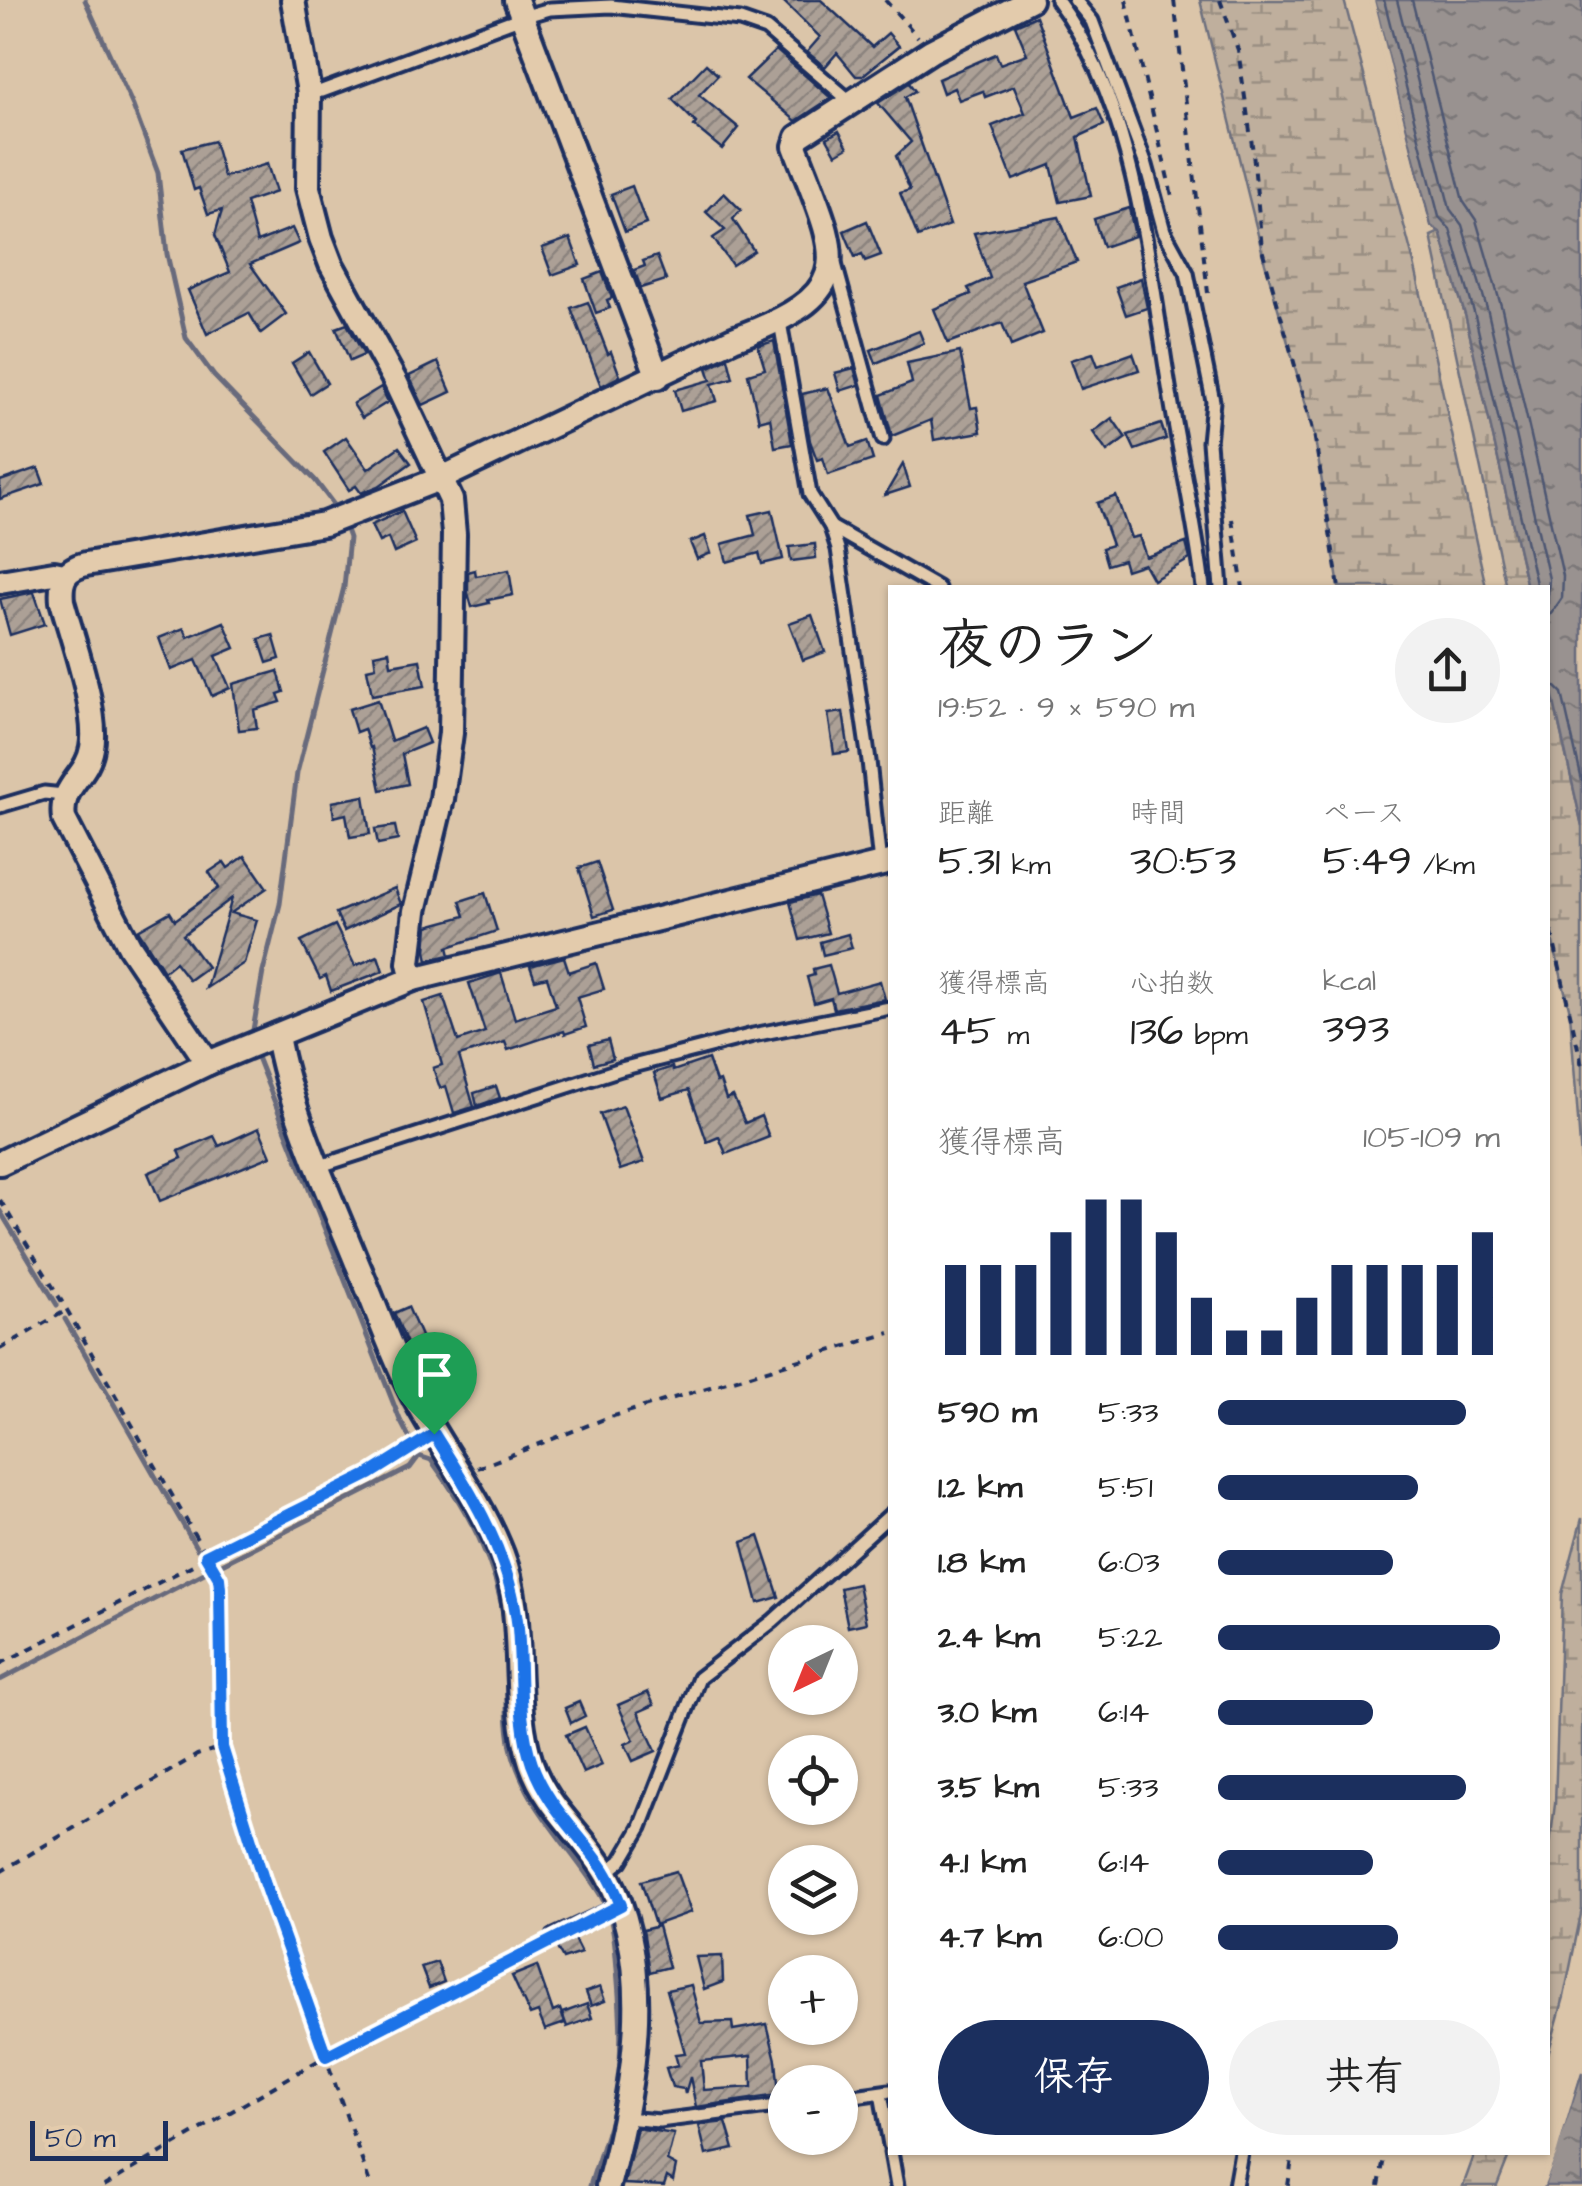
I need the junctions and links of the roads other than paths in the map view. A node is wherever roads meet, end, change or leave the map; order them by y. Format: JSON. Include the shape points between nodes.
{"nodes":[{"id":1,"x":292,"y":0,"type":"edge"},
{"id":2,"x":1030,"y":0,"type":"edge"},
{"id":3,"x":1057,"y":0,"type":"edge"},
{"id":4,"x":1075,"y":0,"type":"edge"},
{"id":5,"x":519,"y":8,"type":"edge"},
{"id":6,"x":309,"y":92,"type":"junction"},
{"id":7,"x":850,"y":102,"type":"junction"},
{"id":8,"x":832,"y":253,"type":"junction"},
{"id":9,"x":780,"y":322,"type":"junction"},
{"id":10,"x":658,"y":377,"type":"junction"},
{"id":11,"x":883,"y":439,"type":"dead end"},
{"id":12,"x":442,"y":478,"type":"junction"},
{"id":13,"x":831,"y":528,"type":"junction"},
{"id":14,"x":64,"y":575,"type":"junction"},
{"id":15,"x":0,"y":582,"type":"edge"},
{"id":16,"x":933,"y":585,"type":"edge"},
{"id":17,"x":1202,"y":585,"type":"edge"},
{"id":18,"x":1221,"y":585,"type":"edge"},
{"id":19,"x":64,"y":795,"type":"junction"},
{"id":20,"x":0,"y":806,"type":"edge"},
{"id":21,"x":885,"y":864,"type":"edge"},
{"id":22,"x":413,"y":979,"type":"junction"},
{"id":23,"x":888,"y":1008,"type":"edge"},
{"id":24,"x":271,"y":1037,"type":"junction"},
{"id":25,"x":208,"y":1063,"type":"junction"},
{"id":26,"x":0,"y":1164,"type":"edge"},
{"id":27,"x":318,"y":1166,"type":"junction"},
{"id":28,"x":888,"y":1516,"type":"edge"},
{"id":29,"x":606,"y":1873,"type":"junction"},
{"id":30,"x":617,"y":1907,"type":"junction"},
{"id":31,"x":554,"y":1936,"type":"road end"},
{"id":32,"x":886,"y":2092,"type":"edge"},
{"id":33,"x":858,"y":2096,"type":"edge"},
{"id":34,"x":768,"y":2108,"type":"edge"},
{"id":35,"x":626,"y":2118,"type":"junction"},
{"id":36,"x":888,"y":2118,"type":"edge"},
{"id":37,"x":892,"y":2155,"type":"edge"},
{"id":38,"x":1241,"y":2155,"type":"edge"},
{"id":39,"x":608,"y":2186,"type":"edge"},
{"id":40,"x":897,"y":2186,"type":"edge"},
{"id":41,"x":1236,"y":2186,"type":"edge"}],
"edges":[{"from":1,"to":6,"type":"street"},
{"from":2,"to":7,"type":"street"},
{"from":3,"to":17,"type":"lane","via":[[1086,42],[1116,112],[1144,235]]},
{"from":4,"to":18,"type":"lane","via":[[1092,21],[1164,230],[1187,273],[1213,401],[1209,442]]},
{"from":5,"to":6,"type":"lane"},
{"from":5,"to":7,"type":"lane","via":[[611,6],[752,23]]},
{"from":5,"to":10,"type":"street"},
{"from":6,"to":12,"type":"street","via":[[308,188],[321,238]]},
{"from":7,"to":8,"type":"street","via":[[795,146]]},
{"from":8,"to":9,"type":"street","via":[[822,287]]},
{"from":8,"to":11,"type":"lane"},
{"from":9,"to":10,"type":"street"},
{"from":9,"to":13,"type":"lane","via":[[810,494]]},
{"from":10,"to":12,"type":"street"},
{"from":12,"to":14,"type":"street","via":[[324,524],[74,566]]},
{"from":12,"to":22,"type":"street","via":[[454,534],[453,693],[442,799],[411,942]]},
{"from":13,"to":16,"type":"lane"},
{"from":13,"to":21,"type":"lane"},
{"from":14,"to":15,"type":"street"},
{"from":14,"to":19,"type":"street","via":[[62,601],[94,726],[88,763]]},
{"from":19,"to":20,"type":"lane","via":[[28,796]]},
{"from":19,"to":25,"type":"street","via":[[64,819],[130,948]]},
{"from":21,"to":22,"type":"street"},
{"from":22,"to":24,"type":"street"},
{"from":23,"to":27,"type":"lane","via":[[620,1070]]},
{"from":24,"to":25,"type":"street"},
{"from":24,"to":27,"type":"street"},
{"from":25,"to":26,"type":"street"},
{"from":27,"to":29,"type":"street","via":[[411,1392],[502,1555],[518,1627],[532,1764],[548,1800]]},
{"from":28,"to":29,"type":"lane","via":[[773,1622],[699,1678],[641,1828]]},
{"from":29,"to":30,"type":"street"},
{"from":30,"to":31,"type":"lane"},
{"from":30,"to":35,"type":"street","via":[[632,1959],[636,2025]]},
{"from":32,"to":33,"type":"lane"},
{"from":32,"to":36,"type":"lane"},
{"from":34,"to":35,"type":"lane"},
{"from":35,"to":39,"type":"street"},
{"from":37,"to":40,"type":"lane"},
{"from":38,"to":41,"type":"lane"}]}
